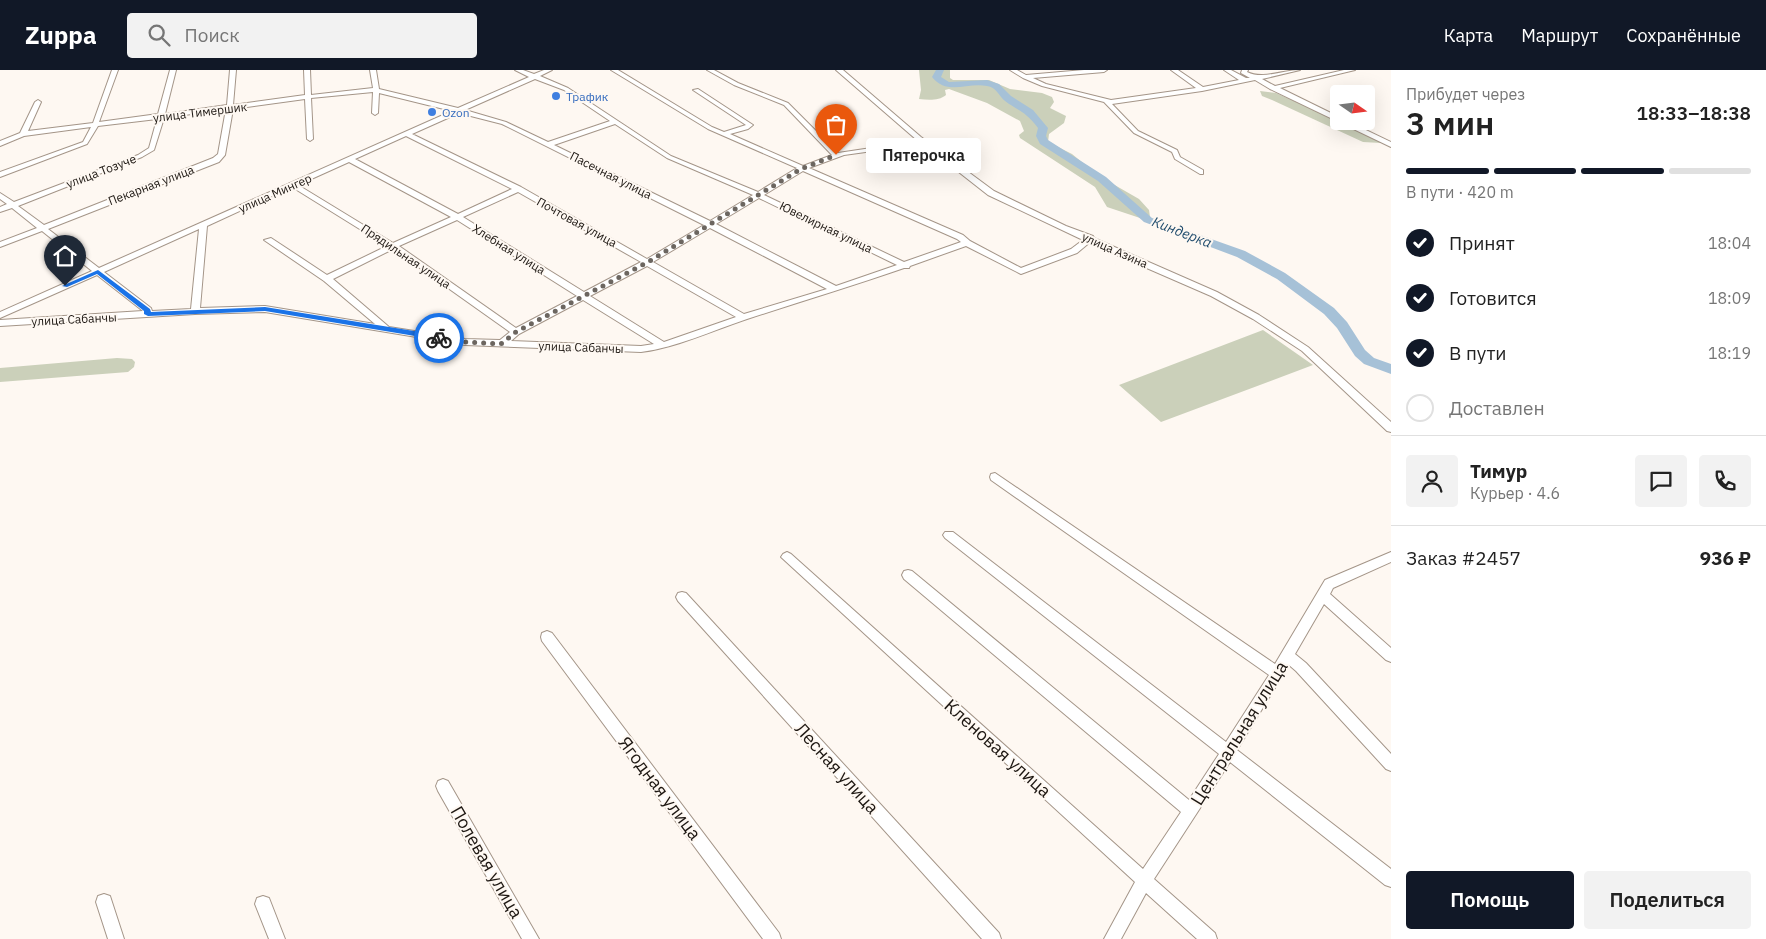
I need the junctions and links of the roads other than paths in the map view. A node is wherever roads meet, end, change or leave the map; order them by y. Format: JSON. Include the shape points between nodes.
{"nodes":[{"id":1,"x":115,"y":70,"type":"edge"},
{"id":2,"x":173,"y":70,"type":"edge"},
{"id":3,"x":233,"y":70,"type":"edge"},
{"id":4,"x":307,"y":70,"type":"edge"},
{"id":5,"x":373,"y":70,"type":"edge"},
{"id":6,"x":518,"y":70,"type":"edge"},
{"id":7,"x":549,"y":70,"type":"edge"},
{"id":8,"x":614,"y":70,"type":"edge"},
{"id":9,"x":710,"y":70,"type":"edge"},
{"id":10,"x":839,"y":70,"type":"edge"},
{"id":11,"x":1014,"y":70,"type":"edge"},
{"id":12,"x":1104,"y":70,"type":"edge"},
{"id":13,"x":1174,"y":70,"type":"edge"},
{"id":14,"x":1227,"y":70,"type":"edge"},
{"id":15,"x":1245,"y":70,"type":"edge"},
{"id":16,"x":1297,"y":70,"type":"edge"},
{"id":17,"x":1352,"y":70,"type":"edge"},
{"id":18,"x":536,"y":76,"type":"junction"},
{"id":19,"x":1025,"y":77,"type":"junction"},
{"id":20,"x":1256,"y":79,"type":"junction"},
{"id":21,"x":1246,"y":81,"type":"junction"},
{"id":22,"x":1272,"y":88,"type":"junction"},
{"id":23,"x":1202,"y":89,"type":"junction"},
{"id":24,"x":376,"y":90,"type":"junction"},
{"id":25,"x":696,"y":90,"type":"dead end"},
{"id":26,"x":307,"y":97,"type":"junction"},
{"id":27,"x":1106,"y":101,"type":"junction"},
{"id":28,"x":38,"y":102,"type":"dead end"},
{"id":29,"x":230,"y":108,"type":"junction"},
{"id":30,"x":456,"y":111,"type":"junction"},
{"id":31,"x":375,"y":113,"type":"dead end"},
{"id":32,"x":1330,"y":116,"type":"edge"},
{"id":33,"x":161,"y":117,"type":"junction"},
{"id":34,"x":614,"y":122,"type":"junction"},
{"id":35,"x":94,"y":124,"type":"junction"},
{"id":36,"x":1359,"y":130,"type":"edge"},
{"id":37,"x":23,"y":134,"type":"junction"},
{"id":38,"x":407,"y":134,"type":"junction"},
{"id":39,"x":724,"y":134,"type":"junction"},
{"id":40,"x":310,"y":139,"type":"dead end"},
{"id":41,"x":924,"y":142,"type":"junction"},
{"id":42,"x":0,"y":144,"type":"edge"},
{"id":43,"x":550,"y":144,"type":"junction"},
{"id":44,"x":1391,"y":145,"type":"edge"},
{"id":45,"x":836,"y":155,"type":"junction"},
{"id":46,"x":351,"y":160,"type":"junction"},
{"id":47,"x":801,"y":169,"type":"junction"},
{"id":48,"x":1200,"y":172,"type":"dead end"},
{"id":49,"x":0,"y":175,"type":"edge"},
{"id":50,"x":293,"y":185,"type":"junction"},
{"id":51,"x":518,"y":189,"type":"junction"},
{"id":52,"x":757,"y":194,"type":"junction"},
{"id":53,"x":0,"y":195,"type":"edge"},
{"id":54,"x":12,"y":205,"type":"junction"},
{"id":55,"x":0,"y":210,"type":"edge"},
{"id":56,"x":458,"y":217,"type":"junction"},
{"id":57,"x":203,"y":224,"type":"junction"},
{"id":58,"x":709,"y":224,"type":"junction"},
{"id":59,"x":42,"y":228,"type":"junction"},
{"id":60,"x":1090,"y":238,"type":"junction"},
{"id":61,"x":268,"y":240,"type":"dead end"},
{"id":62,"x":967,"y":243,"type":"junction"},
{"id":63,"x":0,"y":245,"type":"edge"},
{"id":64,"x":393,"y":246,"type":"junction"},
{"id":65,"x":648,"y":262,"type":"junction"},
{"id":66,"x":906,"y":266,"type":"junction"},
{"id":67,"x":98,"y":272,"type":"junction"},
{"id":68,"x":327,"y":279,"type":"junction"},
{"id":69,"x":835,"y":289,"type":"junction"},
{"id":70,"x":583,"y":296,"type":"junction"},
{"id":71,"x":194,"y":311,"type":"junction"},
{"id":72,"x":148,"y":314,"type":"junction"},
{"id":73,"x":0,"y":316,"type":"edge"},
{"id":74,"x":743,"y":317,"type":"junction"},
{"id":75,"x":0,"y":323,"type":"edge"},
{"id":76,"x":387,"y":329,"type":"junction"},
{"id":77,"x":516,"y":332,"type":"junction"},
{"id":78,"x":501,"y":344,"type":"junction"},
{"id":79,"x":663,"y":346,"type":"junction"},
{"id":80,"x":1391,"y":428,"type":"edge"},
{"id":81,"x":995,"y":477,"type":"dead end"},
{"id":82,"x":949,"y":535,"type":"dead end"},
{"id":83,"x":787,"y":557,"type":"dead end"},
{"id":84,"x":1391,"y":557,"type":"edge"},
{"id":85,"x":908,"y":575,"type":"dead end"},
{"id":86,"x":1323,"y":596,"type":"junction"},
{"id":87,"x":682,"y":597,"type":"dead end"},
{"id":88,"x":547,"y":637,"type":"dead end"},
{"id":89,"x":1287,"y":656,"type":"junction"},
{"id":90,"x":1391,"y":656,"type":"edge"},
{"id":91,"x":1278,"y":672,"type":"junction"},
{"id":92,"x":1228,"y":751,"type":"junction"},
{"id":93,"x":1391,"y":764,"type":"edge"},
{"id":94,"x":444,"y":786,"type":"dead end"},
{"id":95,"x":1190,"y":811,"type":"junction"},
{"id":96,"x":1144,"y":879,"type":"junction"},
{"id":97,"x":1391,"y":879,"type":"edge"},
{"id":98,"x":104,"y":902,"type":"dead end"},
{"id":99,"x":263,"y":904,"type":"dead end"},
{"id":100,"x":116,"y":939,"type":"edge"},
{"id":101,"x":277,"y":939,"type":"edge"},
{"id":102,"x":531,"y":939,"type":"edge"},
{"id":103,"x":773,"y":939,"type":"edge"},
{"id":104,"x":993,"y":939,"type":"edge"},
{"id":105,"x":1112,"y":939,"type":"edge"},
{"id":106,"x":1209,"y":939,"type":"edge"}],
"edges":[{"from":1,"to":35,"type":"street"},
{"from":2,"to":33,"type":"street","name":"улица Тозуче"},
{"from":3,"to":29,"type":"street","name":"Пекарная улица"},
{"from":4,"to":26,"type":"street"},
{"from":5,"to":24,"type":"street"},
{"from":6,"to":18,"type":"street","name":"Ювелирная улица"},
{"from":7,"to":18,"type":"street","name":"улица Мингер"},
{"from":8,"to":39,"type":"street"},
{"from":9,"to":45,"type":"street","via":[[786,104]]},
{"from":10,"to":41,"type":"street","name":"улица Азина"},
{"from":11,"to":19,"type":"street"},
{"from":12,"to":19,"type":"street"},
{"from":13,"to":23,"type":"street"},
{"from":14,"to":21,"type":"street"},
{"from":15,"to":20,"type":"street","via":[[1243,72]]},
{"from":16,"to":20,"type":"street"},
{"from":17,"to":22,"type":"street"},
{"from":18,"to":30,"type":"street","name":"улица Мингер"},
{"from":18,"to":34,"type":"street","name":"Ювелирная улица","via":[[566,90]]},
{"from":19,"to":27,"type":"street","via":[[1051,88]]},
{"from":20,"to":21,"type":"street"},
{"from":20,"to":22,"type":"street"},
{"from":21,"to":23,"type":"street"},
{"from":22,"to":32,"type":"street"},
{"from":23,"to":27,"type":"street"},
{"from":24,"to":26,"type":"street","name":"улица Тимершик"},
{"from":24,"to":30,"type":"street","name":"Пасечная улица"},
{"from":24,"to":31,"type":"street"},
{"from":25,"to":39,"type":"street","via":[[750,124]]},
{"from":26,"to":29,"type":"street","name":"улица Тимершик"},
{"from":26,"to":40,"type":"street"},
{"from":27,"to":48,"type":"street","via":[[1136,132],[1168,146],[1175,151],[1176,158]]},
{"from":28,"to":37,"type":"street"},
{"from":29,"to":33,"type":"street","name":"улица Тимершик"},
{"from":29,"to":59,"type":"street","name":"Пекарная улица","via":[[221,156],[216,160]]},
{"from":30,"to":38,"type":"street","name":"улица Мингер"},
{"from":30,"to":43,"type":"street","name":"Пасечная улица","via":[[504,123]]},
{"from":33,"to":35,"type":"street","name":"улица Тимершик"},
{"from":33,"to":54,"type":"street","name":"улица Тозуче","via":[[154,146],[147,153]]},
{"from":34,"to":43,"type":"street"},
{"from":34,"to":52,"type":"street","name":"Ювелирная улица","via":[[669,157]]},
{"from":35,"to":37,"type":"street","name":"улица Тимершик"},
{"from":35,"to":49,"type":"street","via":[[87,140],[80,146]]},
{"from":36,"to":44,"type":"street"},
{"from":37,"to":42,"type":"street","name":"улица Тимершик"},
{"from":38,"to":46,"type":"street","name":"улица Мингер"},
{"from":38,"to":51,"type":"street","name":"Почтовая улица"},
{"from":39,"to":47,"type":"street"},
{"from":41,"to":45,"type":"street"},
{"from":41,"to":60,"type":"street","name":"улица Азина","via":[[991,193]]},
{"from":43,"to":58,"type":"street","name":"Пасечная улица"},
{"from":45,"to":47,"type":"street"},
{"from":46,"to":50,"type":"street","name":"улица Мингер"},
{"from":46,"to":56,"type":"street","name":"Хлебная улица"},
{"from":47,"to":52,"type":"street"},
{"from":47,"to":62,"type":"street","via":[[960,236]]},
{"from":50,"to":57,"type":"street","name":"улица Мингер"},
{"from":50,"to":64,"type":"street","name":"Прядильная улица"},
{"from":51,"to":56,"type":"street"},
{"from":51,"to":65,"type":"street","name":"Почтовая улица"},
{"from":52,"to":58,"type":"street"},
{"from":52,"to":66,"type":"street","name":"Ювелирная улица"},
{"from":53,"to":54,"type":"street"},
{"from":54,"to":55,"type":"street","name":"улица Тозуче"},
{"from":54,"to":59,"type":"street"},
{"from":56,"to":64,"type":"street"},
{"from":56,"to":70,"type":"street","name":"Хлебная улица"},
{"from":57,"to":67,"type":"street","name":"улица Мингер"},
{"from":57,"to":71,"type":"street"},
{"from":58,"to":65,"type":"street"},
{"from":58,"to":69,"type":"street","name":"Пасечная улица"},
{"from":59,"to":63,"type":"street","name":"Пекарная улица"},
{"from":59,"to":67,"type":"street"},
{"from":60,"to":62,"type":"street","via":[[1074,251],[1021,271]]},
{"from":60,"to":80,"type":"street","name":"улица Азина","via":[[1214,294],[1256,317],[1304,349]]},
{"from":61,"to":68,"type":"street"},
{"from":62,"to":66,"type":"street","name":"улица Сабанчы"},
{"from":64,"to":68,"type":"street"},
{"from":64,"to":77,"type":"street","name":"Прядильная улица"},
{"from":65,"to":70,"type":"street"},
{"from":65,"to":74,"type":"street","name":"Почтовая улица"},
{"from":66,"to":69,"type":"street","name":"улица Сабанчы"},
{"from":67,"to":72,"type":"street","via":[[148,310]]},
{"from":67,"to":73,"type":"street","name":"улица Мингер"},
{"from":68,"to":76,"type":"street"},
{"from":69,"to":74,"type":"street","name":"улица Сабанчы"},
{"from":70,"to":77,"type":"street"},
{"from":70,"to":79,"type":"street","name":"Хлебная улица"},
{"from":71,"to":72,"type":"street","name":"улица Сабанчы"},
{"from":71,"to":76,"type":"street","name":"улица Сабанчы","via":[[265,309]]},
{"from":72,"to":75,"type":"street","name":"улица Сабанчы"},
{"from":74,"to":79,"type":"street","name":"улица Сабанчы"},
{"from":76,"to":78,"type":"street","name":"улица Сабанчы","via":[[464,342]]},
{"from":77,"to":78,"type":"street"},
{"from":78,"to":79,"type":"street","name":"улица Сабанчы","via":[[641,349]]},
{"from":81,"to":91,"type":"street"},
{"from":82,"to":92,"type":"street"},
{"from":83,"to":96,"type":"street","name":"Кленовая улица"},
{"from":84,"to":86,"type":"street","name":"Центральная улица","via":[[1329,584]]},
{"from":85,"to":95,"type":"street"},
{"from":86,"to":89,"type":"street","name":"Центральная улица"},
{"from":86,"to":90,"type":"street"},
{"from":87,"to":104,"type":"street","name":"Лесная улица"},
{"from":88,"to":103,"type":"street","name":"Ягодная улица"},
{"from":89,"to":91,"type":"street","name":"Центральная улица"},
{"from":89,"to":93,"type":"street"},
{"from":91,"to":92,"type":"street","name":"Центральная улица"},
{"from":92,"to":95,"type":"street","name":"Центральная улица"},
{"from":92,"to":97,"type":"street"},
{"from":94,"to":102,"type":"street","name":"Полевая улица"},
{"from":95,"to":96,"type":"street","name":"Центральная улица"},
{"from":96,"to":105,"type":"street","name":"Центральная улица"},
{"from":96,"to":106,"type":"street","name":"Кленовая улица"},
{"from":98,"to":100,"type":"street"},
{"from":99,"to":101,"type":"street"}]}
